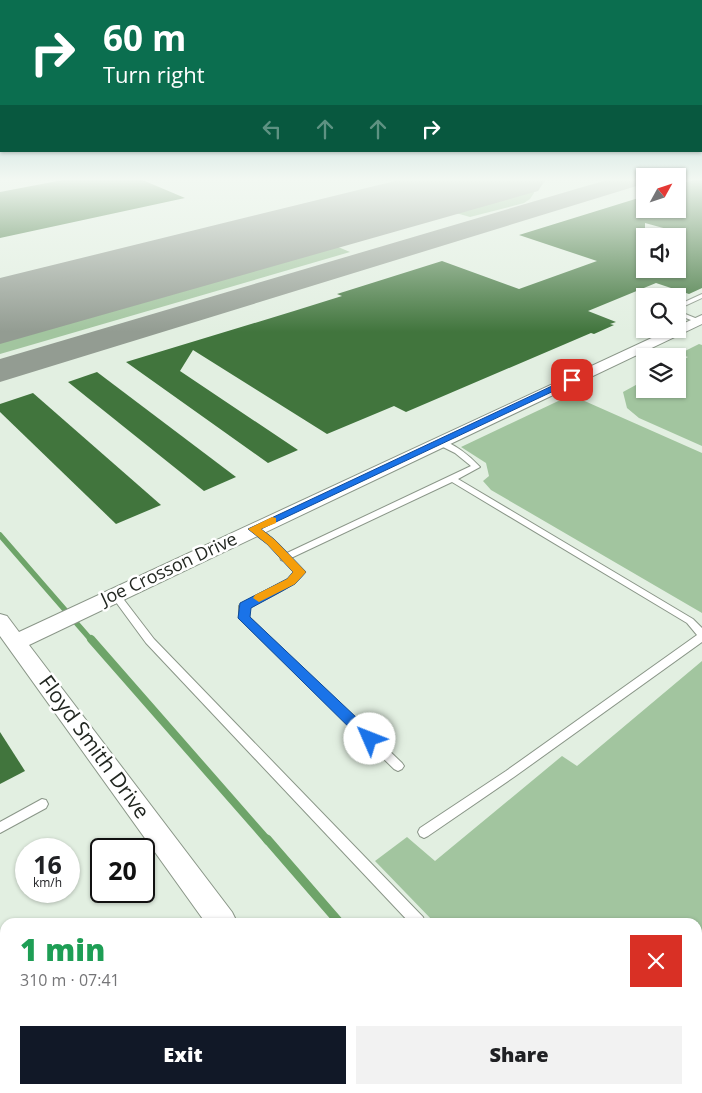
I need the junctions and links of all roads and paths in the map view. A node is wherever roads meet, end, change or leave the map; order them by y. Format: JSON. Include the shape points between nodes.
{"nodes":[{"id":1,"x":702,"y":296,"type":"edge"},
{"id":2,"x":686,"y":303,"type":"edge"},
{"id":3,"x":686,"y":316,"type":"edge"},
{"id":4,"x":700,"y":320,"type":"edge"},
{"id":5,"x":440,"y":442,"type":"junction"},
{"id":6,"x":453,"y":478,"type":"junction"},
{"id":7,"x":253,"y":529,"type":"junction"},
{"id":8,"x":284,"y":558,"type":"junction"},
{"id":9,"x":108,"y":598,"type":"junction"},
{"id":10,"x":0,"y":621,"type":"edge"},
{"id":11,"x":702,"y":636,"type":"edge"},
{"id":12,"x":16,"y":642,"type":"junction"},
{"id":13,"x":398,"y":766,"type":"dead end"},
{"id":14,"x":42,"y":804,"type":"dead end"},
{"id":15,"x":0,"y":828,"type":"edge"},
{"id":16,"x":424,"y":832,"type":"dead end"},
{"id":17,"x":219,"y":918,"type":"edge"},
{"id":18,"x":414,"y":918,"type":"edge"}],
"edges":[{"from":1,"to":2,"type":"lane"},
{"from":3,"to":4,"type":"lane"},
{"from":4,"to":5,"type":"street","name":"Joe Crosson Drive"},
{"from":5,"to":6,"type":"lane","via":[[476,467]]},
{"from":5,"to":7,"type":"street","name":"Joe Crosson Drive"},
{"from":6,"to":8,"type":"lane"},
{"from":6,"to":11,"type":"lane","via":[[690,621]]},
{"from":7,"to":8,"type":"lane","via":[[271,542]]},
{"from":7,"to":9,"type":"street","name":"Joe Crosson Drive"},
{"from":8,"to":13,"type":"lane","via":[[300,572],[291,581],[244,606],[244,618]]},
{"from":9,"to":12,"type":"street","name":"Joe Crosson Drive"},
{"from":9,"to":18,"type":"lane"},
{"from":10,"to":12,"type":"street","name":"Floyd Smith Drive"},
{"from":11,"to":16,"type":"lane"},
{"from":12,"to":17,"type":"street","name":"Floyd Smith Drive"},
{"from":14,"to":15,"type":"lane"}]}
